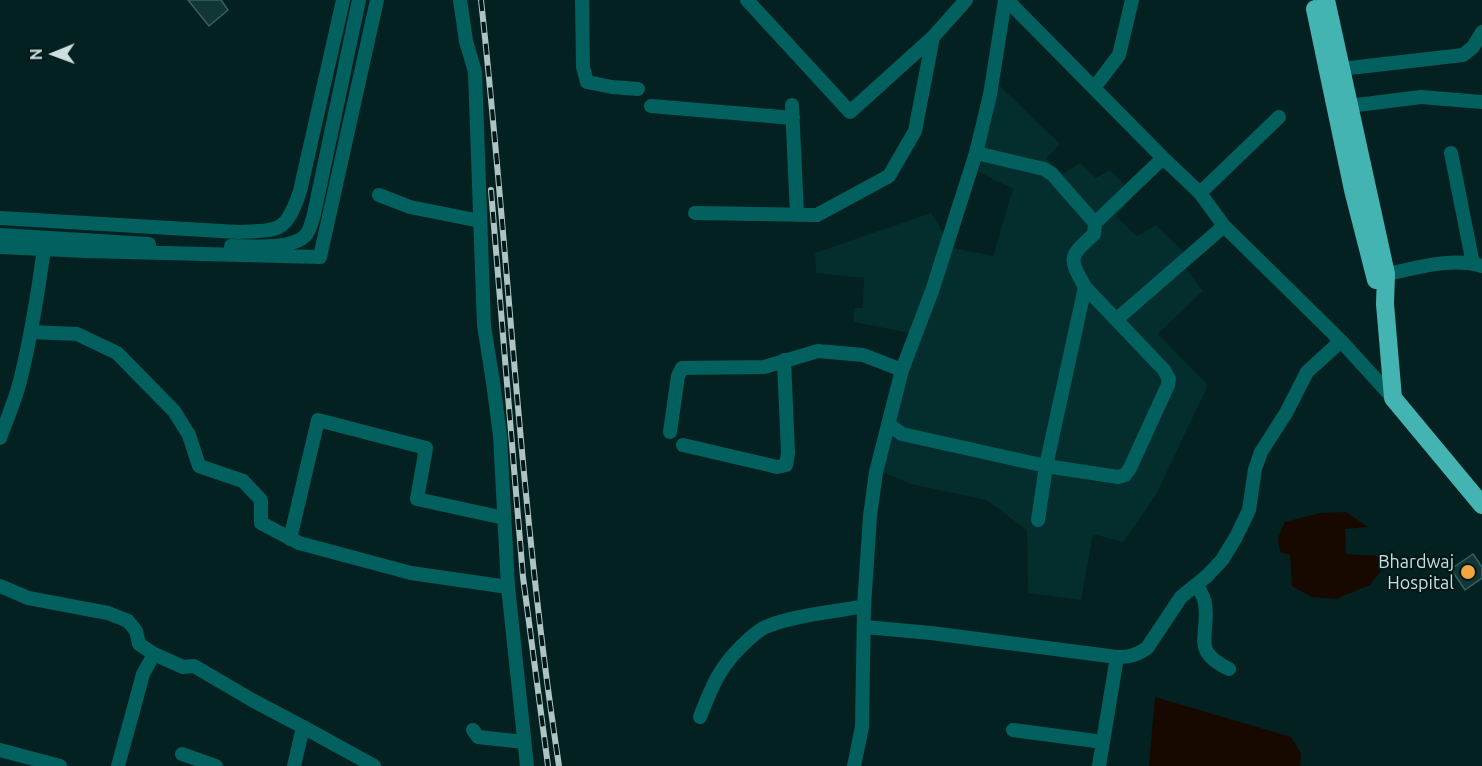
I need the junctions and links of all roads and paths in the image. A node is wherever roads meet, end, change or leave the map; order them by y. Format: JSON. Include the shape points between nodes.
{"nodes":[{"id":1,"x":343,"y":0,"type":"edge"},
{"id":2,"x":359,"y":0,"type":"edge"},
{"id":3,"x":377,"y":0,"type":"edge"},
{"id":4,"x":460,"y":0,"type":"edge"},
{"id":5,"x":582,"y":0,"type":"edge"},
{"id":6,"x":747,"y":0,"type":"edge"},
{"id":7,"x":966,"y":0,"type":"edge"},
{"id":8,"x":1006,"y":0,"type":"edge"},
{"id":9,"x":1132,"y":0,"type":"edge"},
{"id":10,"x":1314,"y":0,"type":"edge"},
{"id":11,"x":1326,"y":0,"type":"edge"},
{"id":12,"x":1482,"y":32,"type":"edge"},
{"id":13,"x":933,"y":37,"type":"junction"},
{"id":14,"x":1334,"y":70,"type":"junction"},
{"id":15,"x":1094,"y":88,"type":"junction"},
{"id":16,"x":638,"y":89,"type":"dead end"},
{"id":17,"x":1482,"y":102,"type":"edge"},
{"id":18,"x":651,"y":106,"type":"dead end"},
{"id":19,"x":1342,"y":107,"type":"junction"},
{"id":20,"x":1279,"y":117,"type":"dead end"},
{"id":21,"x":976,"y":153,"type":"junction"},
{"id":22,"x":1451,"y":153,"type":"dead end"},
{"id":23,"x":1162,"y":158,"type":"junction"},
{"id":24,"x":1200,"y":193,"type":"junction"},
{"id":25,"x":379,"y":195,"type":"dead end"},
{"id":26,"x":695,"y":213,"type":"dead end"},
{"id":27,"x":797,"y":215,"type":"junction"},
{"id":28,"x":0,"y":218,"type":"edge"},
{"id":29,"x":480,"y":221,"type":"junction"},
{"id":30,"x":1095,"y":223,"type":"junction"},
{"id":31,"x":1224,"y":226,"type":"junction"},
{"id":32,"x":0,"y":235,"type":"edge"},
{"id":33,"x":0,"y":247,"type":"edge"},
{"id":34,"x":44,"y":248,"type":"junction"},
{"id":35,"x":1477,"y":265,"type":"edge"},
{"id":36,"x":1380,"y":275,"type":"junction"},
{"id":37,"x":1085,"y":287,"type":"junction"},
{"id":38,"x":1117,"y":320,"type":"junction"},
{"id":39,"x":31,"y":332,"type":"junction"},
{"id":40,"x":1341,"y":341,"type":"junction"},
{"id":41,"x":784,"y":360,"type":"junction"},
{"id":42,"x":902,"y":370,"type":"junction"},
{"id":43,"x":1393,"y":398,"type":"junction"},
{"id":44,"x":888,"y":424,"type":"junction"},
{"id":45,"x":670,"y":432,"type":"dead end"},
{"id":46,"x":0,"y":438,"type":"edge"},
{"id":47,"x":683,"y":445,"type":"dead end"},
{"id":48,"x":1046,"y":466,"type":"junction"},
{"id":49,"x":1475,"y":487,"type":"edge"},
{"id":50,"x":1482,"y":505,"type":"edge"},
{"id":51,"x":504,"y":518,"type":"junction"},
{"id":52,"x":1038,"y":520,"type":"dead end"},
{"id":53,"x":290,"y":539,"type":"junction"},
{"id":54,"x":1197,"y":585,"type":"junction"},
{"id":55,"x":0,"y":586,"type":"edge"},
{"id":56,"x":508,"y":587,"type":"junction"},
{"id":57,"x":864,"y":606,"type":"junction"},
{"id":58,"x":865,"y":627,"type":"junction"},
{"id":59,"x":154,"y":654,"type":"junction"},
{"id":60,"x":1117,"y":657,"type":"junction"},
{"id":61,"x":1229,"y":669,"type":"dead end"},
{"id":62,"x":700,"y":717,"type":"dead end"},
{"id":63,"x":303,"y":727,"type":"junction"},
{"id":64,"x":473,"y":730,"type":"dead end"},
{"id":65,"x":1014,"y":730,"type":"dead end"},
{"id":66,"x":524,"y":742,"type":"junction"},
{"id":67,"x":1103,"y":742,"type":"junction"},
{"id":68,"x":0,"y":750,"type":"edge"},
{"id":69,"x":182,"y":754,"type":"dead end"},
{"id":70,"x":60,"y":766,"type":"edge"},
{"id":71,"x":118,"y":766,"type":"edge"},
{"id":72,"x":216,"y":766,"type":"edge"},
{"id":73,"x":294,"y":766,"type":"edge"},
{"id":74,"x":374,"y":766,"type":"edge"},
{"id":75,"x":527,"y":766,"type":"edge"},
{"id":76,"x":854,"y":766,"type":"edge"},
{"id":77,"x":1099,"y":766,"type":"edge"}],
"edges":[{"from":1,"to":28,"type":"street","via":[[300,191],[284,225],[274,230],[238,232]]},
{"from":2,"to":32,"type":"street","via":[[314,214],[307,233],[296,242],[276,246],[184,246]]},
{"from":3,"to":34,"type":"street","via":[[320,257]]},
{"from":4,"to":29,"type":"street","via":[[475,72]]},
{"from":5,"to":16,"type":"street","via":[[583,67],[587,82]]},
{"from":6,"to":13,"type":"street","via":[[850,112]]},
{"from":7,"to":13,"type":"street"},
{"from":8,"to":15,"type":"street"},
{"from":8,"to":21,"type":"street"},
{"from":9,"to":15,"type":"street","via":[[1119,55]]},
{"from":10,"to":14,"type":"highway"},
{"from":11,"to":14,"type":"highway"},
{"from":12,"to":14,"type":"street","via":[[1473,47],[1462,55]]},
{"from":13,"to":27,"type":"street","via":[[915,131],[889,176],[817,215]]},
{"from":14,"to":19,"type":"highway"},
{"from":15,"to":23,"type":"street"},
{"from":17,"to":19,"type":"street","via":[[1432,96]]},
{"from":18,"to":27,"type":"street","via":[[792,111]]},
{"from":19,"to":36,"type":"highway"},
{"from":20,"to":24,"type":"street"},
{"from":21,"to":30,"type":"street","via":[[1044,169]]},
{"from":21,"to":42,"type":"street"},
{"from":22,"to":35,"type":"street"},
{"from":23,"to":24,"type":"street"},
{"from":23,"to":30,"type":"street"},
{"from":24,"to":31,"type":"street"},
{"from":25,"to":29,"type":"street","via":[[410,207]]},
{"from":26,"to":27,"type":"street"},
{"from":29,"to":51,"type":"street","via":[[484,326],[500,436]]},
{"from":30,"to":37,"type":"street","via":[[1094,234],[1075,252],[1072,264]]},
{"from":31,"to":38,"type":"street"},
{"from":31,"to":40,"type":"street"},
{"from":33,"to":34,"type":"street"},
{"from":34,"to":39,"type":"street"},
{"from":35,"to":36,"type":"street","via":[[1445,264]]},
{"from":36,"to":43,"type":"highway"},
{"from":37,"to":38,"type":"street"},
{"from":37,"to":48,"type":"street"},
{"from":38,"to":48,"type":"street","via":[[1169,380],[1130,468],[1118,477]]},
{"from":39,"to":46,"type":"street","via":[[20,381]]},
{"from":39,"to":53,"type":"street","via":[[76,334],[117,353],[174,411],[189,435],[199,466],[243,481],[261,500],[261,523]]},
{"from":40,"to":43,"type":"street"},
{"from":40,"to":54,"type":"street","via":[[1303,378],[1257,460],[1249,510],[1236,537],[1218,566]]},
{"from":41,"to":42,"type":"street","via":[[834,351],[863,355]]},
{"from":41,"to":45,"type":"street","via":[[764,368],[682,368]]},
{"from":41,"to":47,"type":"street","via":[[786,465],[777,467]]},
{"from":42,"to":44,"type":"street"},
{"from":43,"to":49,"type":"highway"},
{"from":44,"to":48,"type":"street","via":[[902,434]]},
{"from":44,"to":57,"type":"street","via":[[872,492]]},
{"from":48,"to":52,"type":"street"},
{"from":49,"to":50,"type":"highway"},
{"from":51,"to":53,"type":"street","via":[[417,500],[426,448],[318,420]]},
{"from":51,"to":56,"type":"street"},
{"from":53,"to":56,"type":"street","via":[[411,573]]},
{"from":54,"to":60,"type":"street","via":[[1181,597],[1147,648],[1134,656]]},
{"from":54,"to":61,"type":"street","via":[[1205,602],[1206,653]]},
{"from":55,"to":59,"type":"street","via":[[28,598],[108,613],[128,621],[139,644]]},
{"from":56,"to":66,"type":"street"},
{"from":57,"to":58,"type":"street"},
{"from":57,"to":62,"type":"street","via":[[767,626],[758,632],[722,667]]},
{"from":58,"to":60,"type":"street"},
{"from":58,"to":76,"type":"street","via":[[862,720]]},
{"from":59,"to":63,"type":"street","via":[[183,667],[194,666]]},
{"from":59,"to":71,"type":"street","via":[[143,674]]},
{"from":60,"to":67,"type":"street"},
{"from":63,"to":73,"type":"street"},
{"from":63,"to":74,"type":"street"},
{"from":64,"to":66,"type":"street","via":[[478,737]]},
{"from":65,"to":67,"type":"street"},
{"from":66,"to":75,"type":"street"},
{"from":67,"to":77,"type":"street"},
{"from":68,"to":70,"type":"street"},
{"from":69,"to":72,"type":"street"}]}
